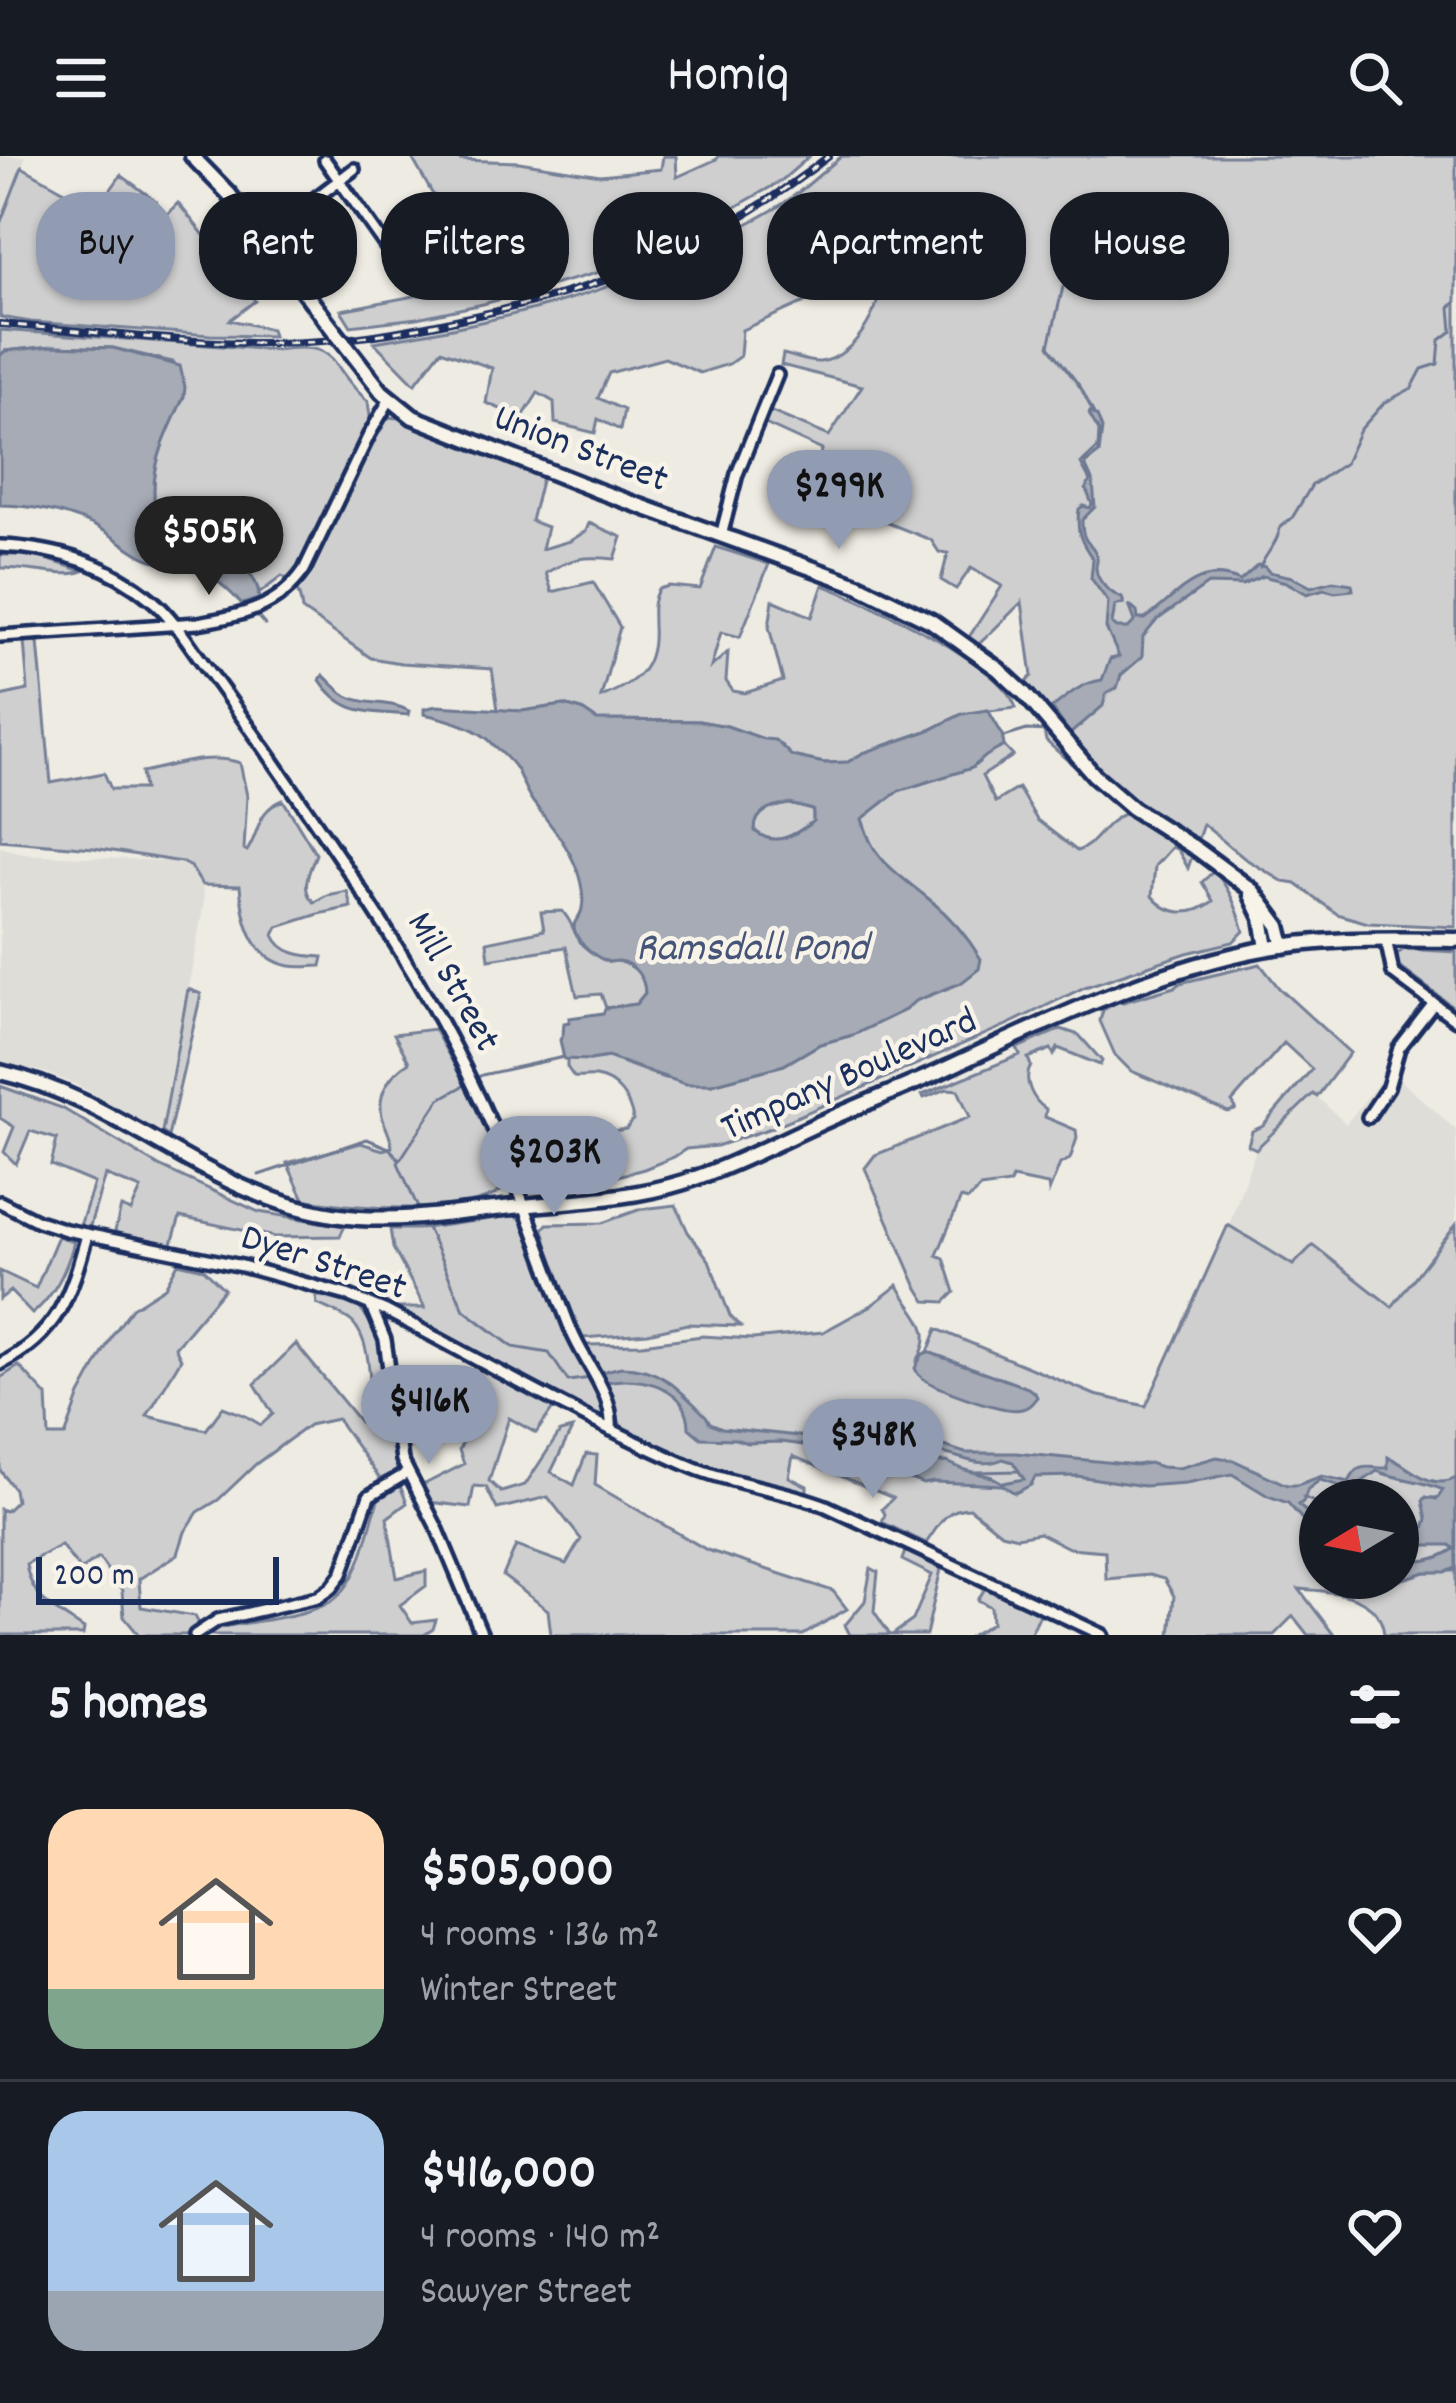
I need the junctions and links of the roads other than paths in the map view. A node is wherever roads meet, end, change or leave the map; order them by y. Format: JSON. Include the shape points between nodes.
{"nodes":[{"id":1,"x":196,"y":157,"type":"edge"},
{"id":2,"x":325,"y":160,"type":"dead end"},
{"id":3,"x":354,"y":169,"type":"dead end"},
{"id":4,"x":340,"y":180,"type":"junction"},
{"id":5,"x":227,"y":192,"type":"edge"},
{"id":6,"x":324,"y":192,"type":"edge"},
{"id":7,"x":381,"y":239,"type":"edge"},
{"id":8,"x":310,"y":300,"type":"edge"},
{"id":9,"x":777,"y":375,"type":"dead end"},
{"id":10,"x":390,"y":399,"type":"junction"},
{"id":11,"x":721,"y":536,"type":"junction"},
{"id":12,"x":0,"y":546,"type":"edge"},
{"id":13,"x":174,"y":622,"type":"junction"},
{"id":14,"x":0,"y":636,"type":"edge"},
{"id":15,"x":1244,"y":884,"type":"junction"},
{"id":16,"x":1386,"y":939,"type":"junction"},
{"id":17,"x":1456,"y":940,"type":"edge"},
{"id":18,"x":1284,"y":946,"type":"junction"},
{"id":19,"x":1267,"y":948,"type":"junction"},
{"id":20,"x":1434,"y":1003,"type":"junction"},
{"id":21,"x":1456,"y":1020,"type":"edge"},
{"id":22,"x":0,"y":1072,"type":"edge"},
{"id":23,"x":1368,"y":1117,"type":"dead end"},
{"id":24,"x":0,"y":1202,"type":"edge"},
{"id":25,"x":525,"y":1206,"type":"junction"},
{"id":26,"x":87,"y":1235,"type":"junction"},
{"id":27,"x":370,"y":1304,"type":"junction"},
{"id":28,"x":0,"y":1364,"type":"edge"},
{"id":29,"x":611,"y":1430,"type":"junction"},
{"id":30,"x":406,"y":1473,"type":"junction"},
{"id":31,"x":195,"y":1635,"type":"edge"},
{"id":32,"x":482,"y":1635,"type":"edge"},
{"id":33,"x":1103,"y":1635,"type":"edge"}],
"edges":[{"from":1,"to":5,"type":"main road","name":"Union Street"},
{"from":2,"to":4,"type":"street"},
{"from":3,"to":4,"type":"street"},
{"from":4,"to":6,"type":"street"},
{"from":4,"to":7,"type":"street"},
{"from":8,"to":10,"type":"main road","name":"Union Street","bridge":true},
{"from":9,"to":11,"type":"street","via":[[736,474]]},
{"from":10,"to":11,"type":"main road","name":"Union Street","via":[[434,427]]},
{"from":10,"to":13,"type":"street","via":[[291,588],[248,611]]},
{"from":11,"to":15,"type":"main road","name":"Union Street","via":[[931,621],[1025,694],[1132,808]]},
{"from":12,"to":13,"type":"street","name":"Mill Street","via":[[95,566]]},
{"from":13,"to":14,"type":"street"},
{"from":13,"to":25,"type":"street","name":"Mill Street","via":[[396,945],[472,1081]]},
{"from":15,"to":18,"type":"main road","name":"Union Street","via":[[1266,905]]},
{"from":15,"to":19,"type":"main road"},
{"from":16,"to":17,"type":"main road","name":"Timpany Boulevard"},
{"from":16,"to":18,"type":"main road","name":"Timpany Boulevard"},
{"from":16,"to":20,"type":"street","via":[[1393,973]]},
{"from":18,"to":19,"type":"main road","name":"Timpany Boulevard"},
{"from":19,"to":25,"type":"main road","name":"Timpany Boulevard","via":[[1072,1010],[682,1182]]},
{"from":20,"to":21,"type":"street"},
{"from":20,"to":23,"type":"street","via":[[1399,1048]]},
{"from":22,"to":25,"type":"main road","name":"Timpany Boulevard","via":[[92,1106],[274,1201],[338,1216],[422,1218]]},
{"from":24,"to":26,"type":"street","name":"Dyer Street"},
{"from":25,"to":29,"type":"street","name":"Mill Street","via":[[576,1342],[610,1405]]},
{"from":26,"to":27,"type":"street","name":"Dyer Street","via":[[242,1266]]},
{"from":26,"to":28,"type":"street","via":[[57,1316]]},
{"from":27,"to":29,"type":"street","name":"Dyer Street"},
{"from":27,"to":30,"type":"street","via":[[385,1340]]},
{"from":29,"to":33,"type":"street","via":[[697,1469],[826,1506]]},
{"from":30,"to":31,"type":"street","via":[[369,1496],[332,1587],[218,1620]]},
{"from":30,"to":32,"type":"street"}]}
